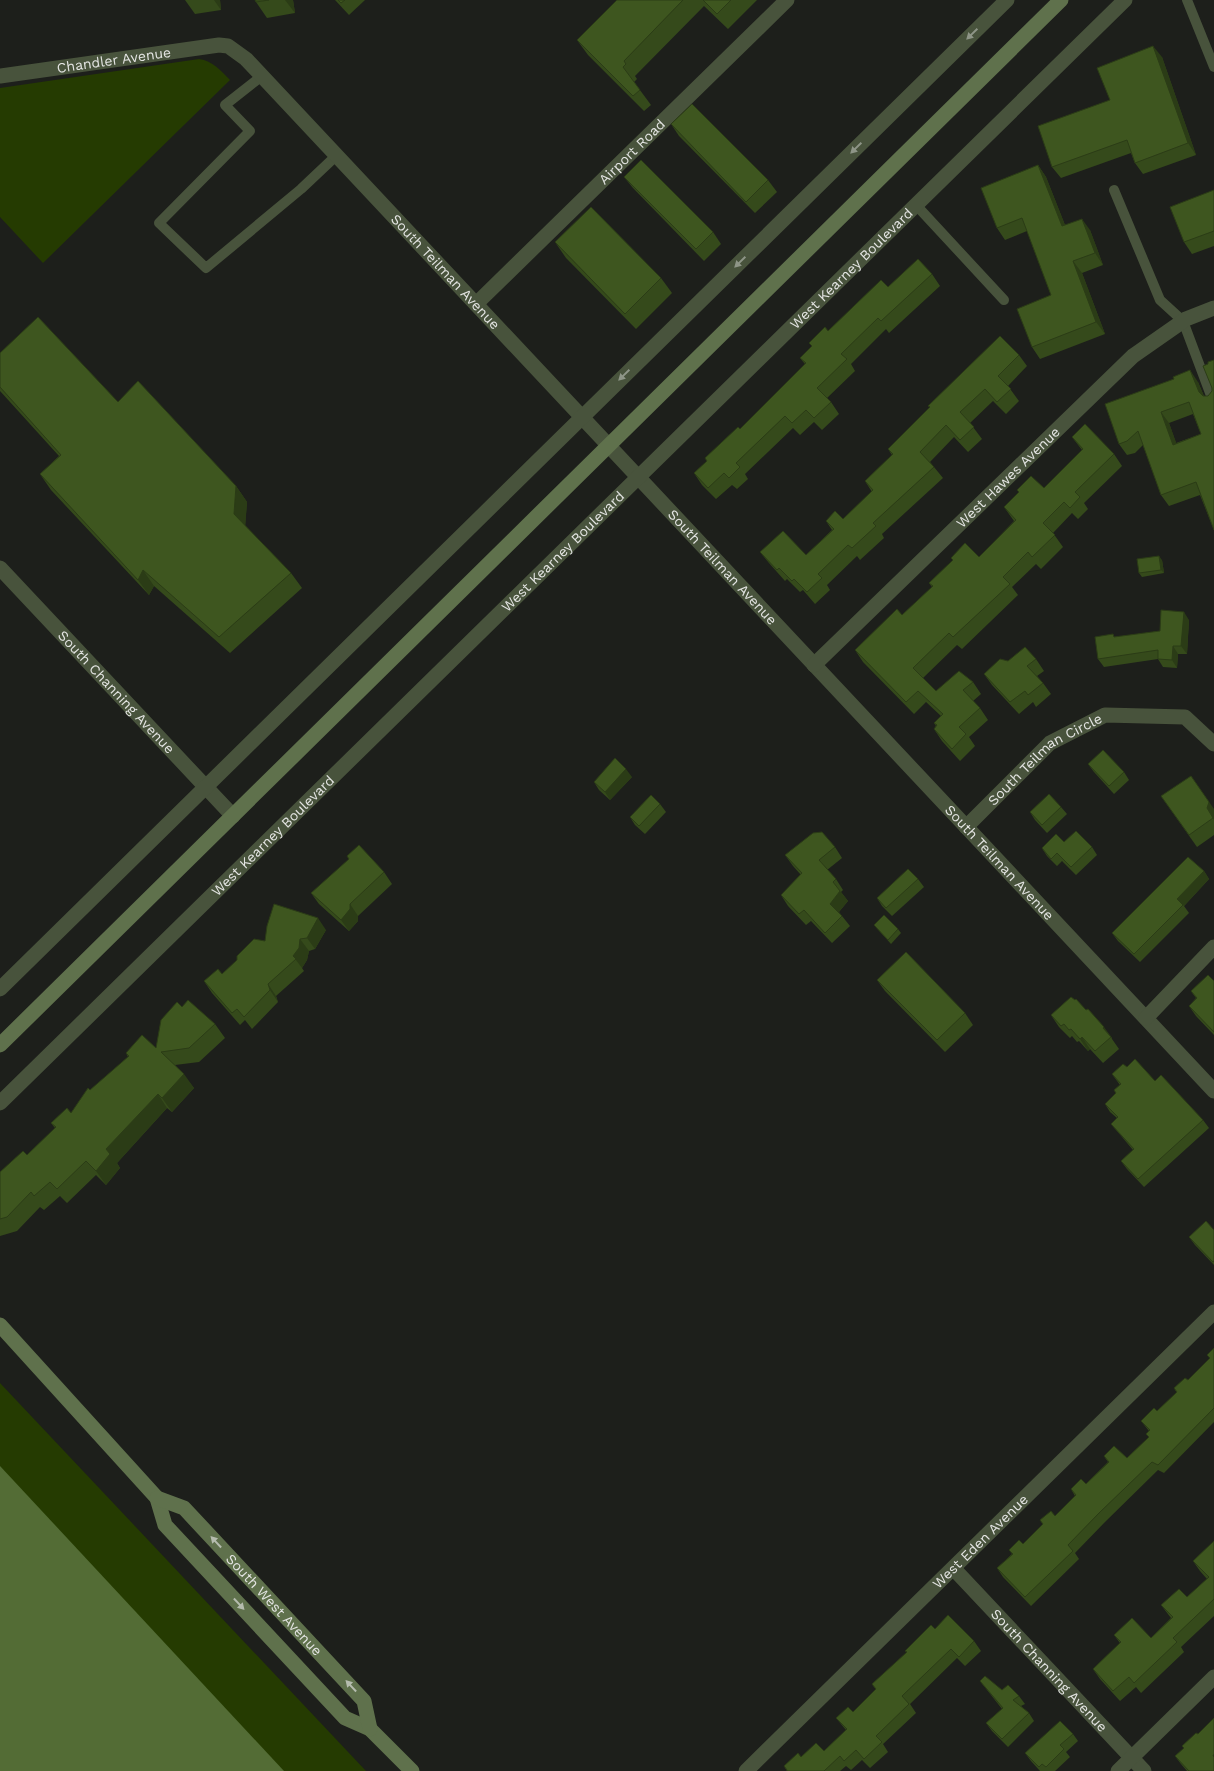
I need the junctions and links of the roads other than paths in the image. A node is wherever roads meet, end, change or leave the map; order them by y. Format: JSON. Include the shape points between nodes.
{"nodes":[{"id":1,"x":787,"y":0,"type":"edge"},
{"id":2,"x":1007,"y":0,"type":"edge"},
{"id":3,"x":1062,"y":0,"type":"edge"},
{"id":4,"x":1124,"y":0,"type":"edge"},
{"id":5,"x":1187,"y":0,"type":"edge"},
{"id":6,"x":228,"y":46,"type":"joint"},
{"id":7,"x":1214,"y":67,"type":"edge"},
{"id":8,"x":0,"y":76,"type":"edge"},
{"id":9,"x":262,"y":76,"type":"junction"},
{"id":10,"x":337,"y":156,"type":"junction"},
{"id":11,"x":1114,"y":190,"type":"dead end"},
{"id":12,"x":916,"y":205,"type":"junction"},
{"id":13,"x":1004,"y":300,"type":"dead end"},
{"id":14,"x":476,"y":304,"type":"junction"},
{"id":15,"x":1214,"y":308,"type":"edge"},
{"id":16,"x":1182,"y":321,"type":"junction"},
{"id":17,"x":1213,"y":401,"type":"edge"},
{"id":18,"x":581,"y":417,"type":"junction"},
{"id":19,"x":609,"y":447,"type":"junction"},
{"id":20,"x":638,"y":477,"type":"junction"},
{"id":21,"x":0,"y":568,"type":"edge"},
{"id":22,"x":814,"y":665,"type":"junction"},
{"id":23,"x":1214,"y":744,"type":"edge"},
{"id":24,"x":205,"y":787,"type":"junction"},
{"id":25,"x":233,"y":816,"type":"junction"},
{"id":26,"x":966,"y":827,"type":"junction"},
{"id":27,"x":1214,"y":947,"type":"edge"},
{"id":28,"x":0,"y":989,"type":"edge"},
{"id":29,"x":1146,"y":1018,"type":"junction"},
{"id":30,"x":0,"y":1045,"type":"edge"},
{"id":31,"x":1214,"y":1091,"type":"edge"},
{"id":32,"x":0,"y":1103,"type":"edge"},
{"id":33,"x":1214,"y":1312,"type":"edge"},
{"id":34,"x":0,"y":1325,"type":"edge"},
{"id":35,"x":157,"y":1498,"type":"junction"},
{"id":36,"x":954,"y":1569,"type":"junction"},
{"id":37,"x":1214,"y":1677,"type":"edge"},
{"id":38,"x":370,"y":1729,"type":"junction"},
{"id":39,"x":1132,"y":1758,"type":"junction"},
{"id":40,"x":412,"y":1771,"type":"edge"},
{"id":41,"x":746,"y":1771,"type":"edge"},
{"id":42,"x":1118,"y":1771,"type":"edge"},
{"id":43,"x":1144,"y":1771,"type":"edge"}],
"edges":[{"from":1,"to":14,"type":"street","name":"Airport Road"},
{"from":2,"to":18,"type":"street","one_way":true},
{"from":3,"to":19,"type":"main road"},
{"from":4,"to":12,"type":"street","name":"West Kearney Boulevard"},
{"from":5,"to":7,"type":"lane"},
{"from":6,"to":8,"type":"street","name":"Chandler Avenue","via":[[210,45]]},
{"from":6,"to":9,"type":"street","name":"South Teilman Avenue"},
{"from":9,"to":10,"type":"street","name":"South Teilman Avenue"},
{"from":9,"to":10,"type":"lane","via":[[225,105],[250,131],[159,223],[206,268]]},
{"from":10,"to":14,"type":"street","name":"South Teilman Avenue"},
{"from":11,"to":16,"type":"lane","via":[[1160,300]]},
{"from":12,"to":13,"type":"lane"},
{"from":12,"to":20,"type":"street","name":"West Kearney Boulevard"},
{"from":14,"to":18,"type":"street","name":"South Teilman Avenue"},
{"from":15,"to":16,"type":"street","name":"West Hawes Avenue"},
{"from":16,"to":17,"type":"lane"},
{"from":16,"to":22,"type":"street","name":"West Hawes Avenue","via":[[1133,356]]},
{"from":18,"to":19,"type":"street","name":"South Teilman Avenue"},
{"from":18,"to":24,"type":"street"},
{"from":19,"to":20,"type":"street","name":"South Teilman Avenue"},
{"from":19,"to":25,"type":"main road"},
{"from":20,"to":22,"type":"street","name":"South Teilman Avenue"},
{"from":20,"to":32,"type":"street","name":"West Kearney Boulevard"},
{"from":21,"to":24,"type":"street","name":"South Channing Avenue"},
{"from":22,"to":26,"type":"street","name":"South Teilman Avenue"},
{"from":23,"to":26,"type":"street","name":"South Teilman Circle","via":[[1185,717],[1105,715],[1050,743]]},
{"from":24,"to":25,"type":"street","name":"South Channing Avenue"},
{"from":24,"to":28,"type":"street"},
{"from":25,"to":30,"type":"main road"},
{"from":26,"to":29,"type":"street","name":"South Teilman Avenue"},
{"from":27,"to":29,"type":"street"},
{"from":29,"to":31,"type":"street","name":"South Teilman Avenue"},
{"from":33,"to":36,"type":"street","name":"West Eden Avenue"},
{"from":34,"to":35,"type":"main road","name":"South West Avenue"},
{"from":35,"to":38,"type":"main road","name":"South West Avenue","one_way":true,"via":[[165,1525],[345,1718]]},
{"from":38,"to":35,"type":"main road","name":"South West Avenue","one_way":true,"via":[[364,1701],[357,1693],[184,1508]]},
{"from":36,"to":39,"type":"street","name":"South Channing Avenue"},
{"from":36,"to":41,"type":"street","name":"West Eden Avenue"},
{"from":37,"to":39,"type":"street"},
{"from":38,"to":40,"type":"main road","name":"South West Avenue"},
{"from":39,"to":42,"type":"street"},
{"from":39,"to":43,"type":"street","name":"South Channing Avenue"}]}
